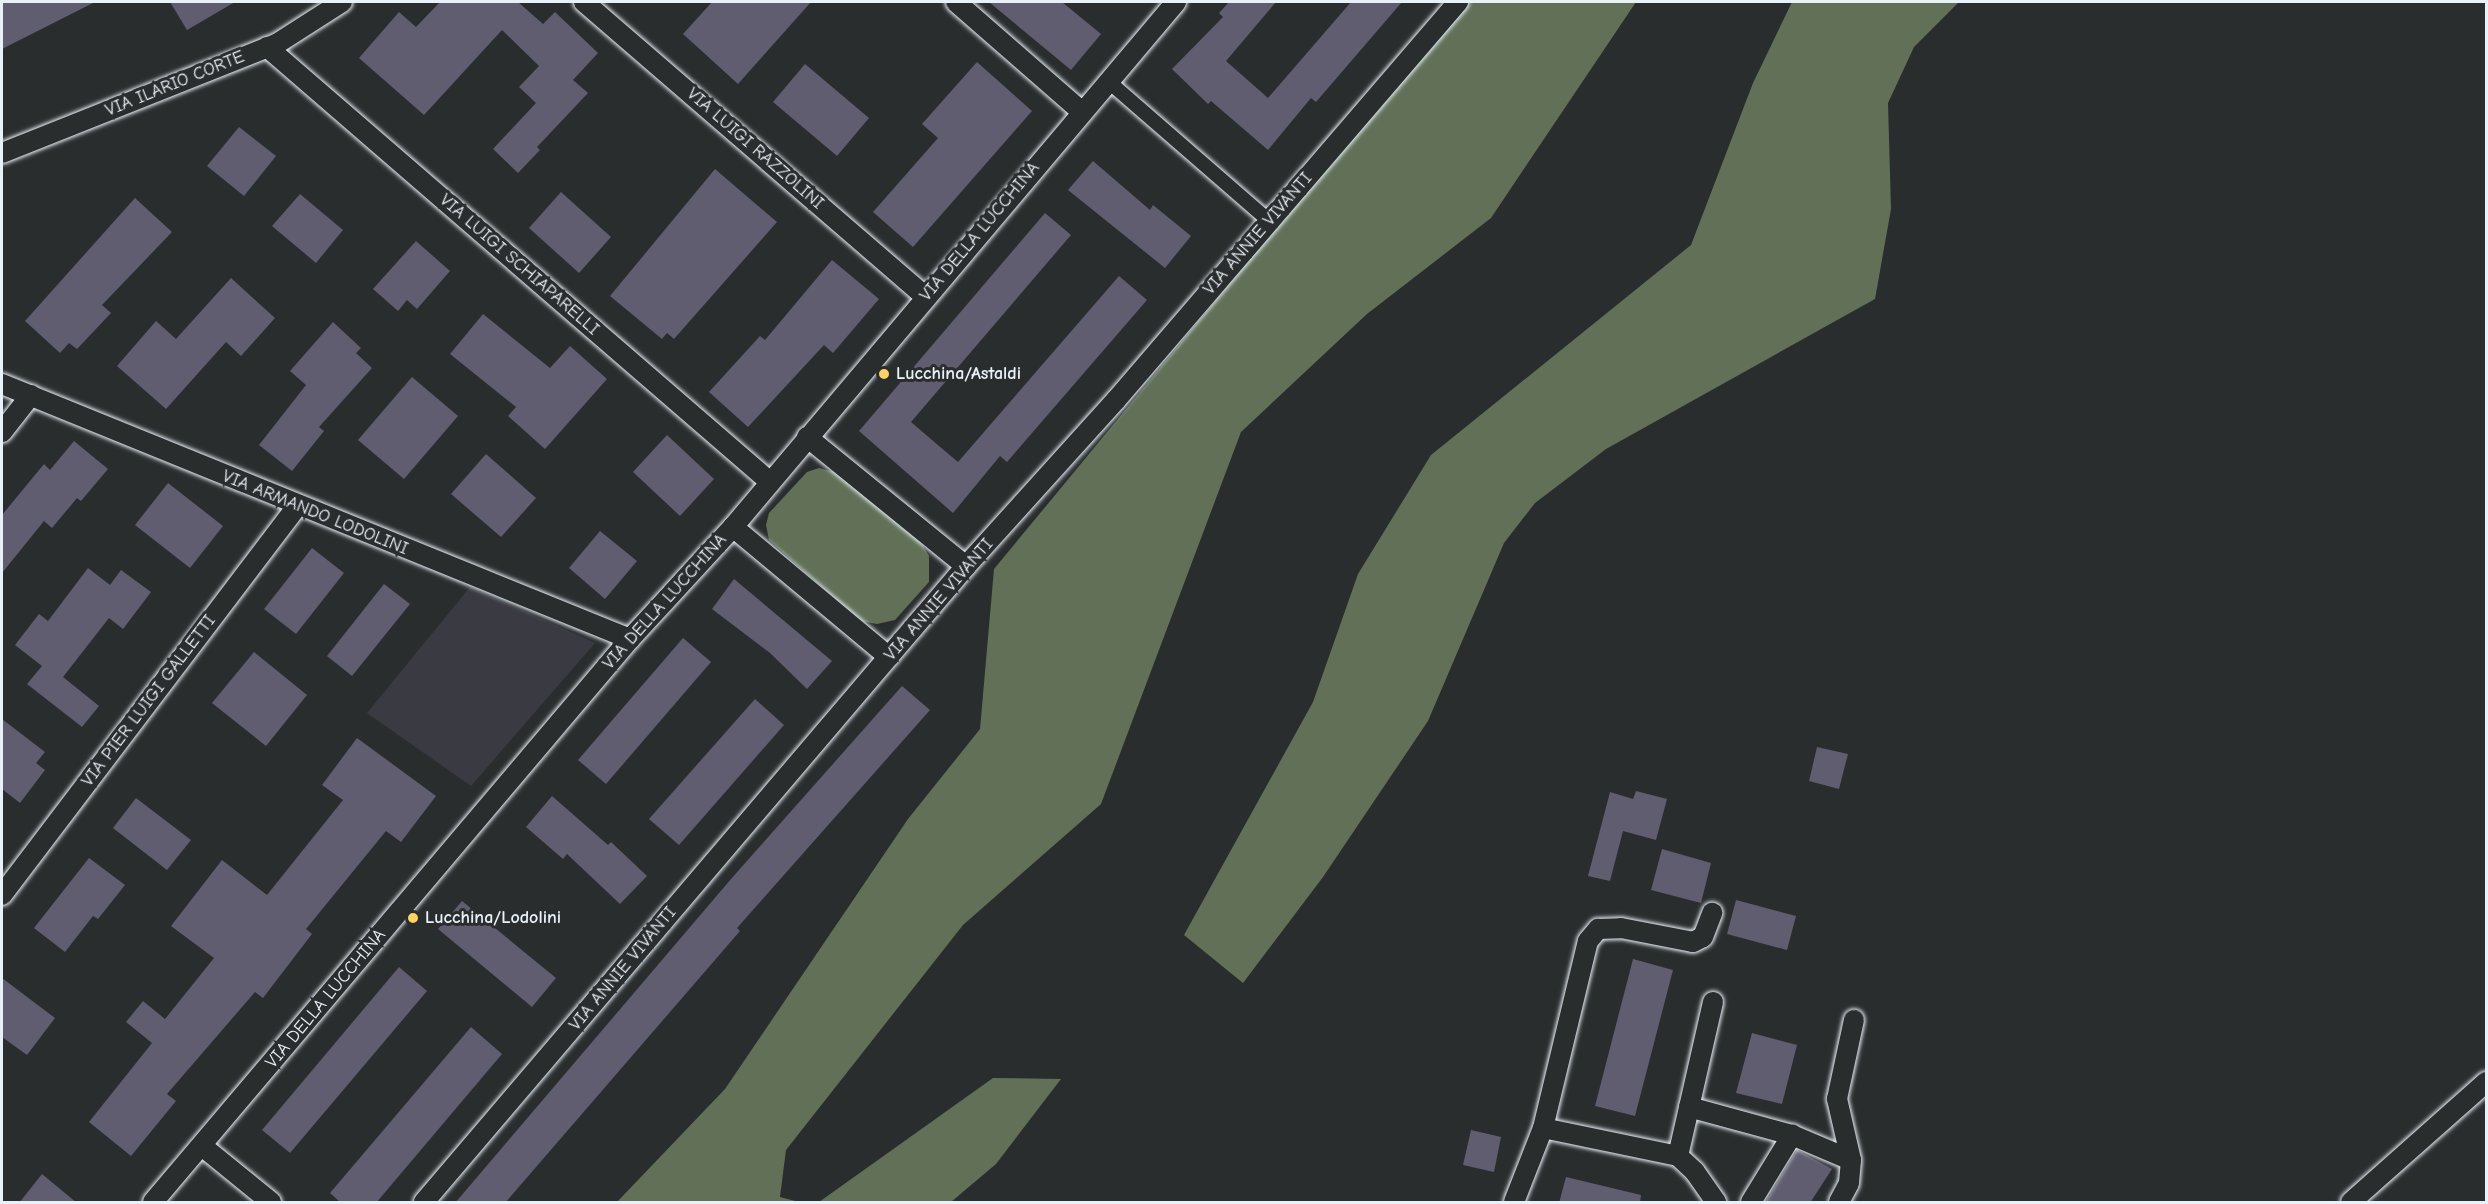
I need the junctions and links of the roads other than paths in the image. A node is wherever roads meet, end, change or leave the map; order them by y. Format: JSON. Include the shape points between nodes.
{"nodes":[{"id":1,"x":342,"y":2,"type":"edge"},
{"id":2,"x":584,"y":2,"type":"edge"},
{"id":3,"x":956,"y":2,"type":"edge"},
{"id":4,"x":1176,"y":2,"type":"edge"},
{"id":5,"x":1458,"y":2,"type":"edge"},
{"id":6,"x":267,"y":47,"type":"junction"},
{"id":7,"x":1108,"y":81,"type":"junction"},
{"id":8,"x":1082,"y":112,"type":"junction"},
{"id":9,"x":2,"y":153,"type":"edge"},
{"id":10,"x":1269,"y":221,"type":"junction"},
{"id":11,"x":926,"y":297,"type":"junction"},
{"id":12,"x":2,"y":384,"type":"edge"},
{"id":13,"x":31,"y":395,"type":"junction"},
{"id":14,"x":2,"y":432,"type":"edge"},
{"id":15,"x":807,"y":436,"type":"junction"},
{"id":16,"x":770,"y":482,"type":"junction"},
{"id":17,"x":297,"y":507,"type":"junction"},
{"id":18,"x":733,"y":527,"type":"junction"},
{"id":19,"x":966,"y":566,"type":"junction"},
{"id":20,"x":630,"y":639,"type":"junction"},
{"id":21,"x":889,"y":657,"type":"junction"},
{"id":22,"x":2,"y":895,"type":"edge"},
{"id":23,"x":1712,"y":913,"type":"dead end"},
{"id":24,"x":1713,"y":1002,"type":"dead end"},
{"id":25,"x":1854,"y":1020,"type":"dead end"},
{"id":26,"x":2487,"y":1082,"type":"edge"},
{"id":27,"x":1689,"y":1107,"type":"junction"},
{"id":28,"x":1543,"y":1128,"type":"junction"},
{"id":29,"x":1792,"y":1136,"type":"junction"},
{"id":30,"x":202,"y":1146,"type":"junction"},
{"id":31,"x":1678,"y":1156,"type":"junction"},
{"id":32,"x":1851,"y":1160,"type":"junction"},
{"id":33,"x":153,"y":1203,"type":"edge"},
{"id":34,"x":271,"y":1203,"type":"edge"},
{"id":35,"x":424,"y":1203,"type":"edge"},
{"id":36,"x":1514,"y":1203,"type":"edge"},
{"id":37,"x":1716,"y":1203,"type":"edge"},
{"id":38,"x":1751,"y":1203,"type":"edge"},
{"id":39,"x":1839,"y":1203,"type":"edge"},
{"id":40,"x":2351,"y":1203,"type":"edge"}],
"edges":[{"from":1,"to":6,"type":"street","name":"VIA ILARIO CORTE"},
{"from":2,"to":11,"type":"street","name":"VIA LUIGI RAZZOLINI"},
{"from":3,"to":8,"type":"street"},
{"from":4,"to":7,"type":"street","name":"VIA DELLA LUCCHINA"},
{"from":5,"to":10,"type":"street","name":"VIA ANNIE VIVANTI"},
{"from":6,"to":9,"type":"street","name":"VIA ILARIO CORTE"},
{"from":6,"to":16,"type":"street","name":"VIA LUIGI SCHIAPARELLI"},
{"from":7,"to":8,"type":"street","name":"VIA DELLA LUCCHINA"},
{"from":7,"to":10,"type":"street"},
{"from":8,"to":11,"type":"street","name":"VIA DELLA LUCCHINA"},
{"from":10,"to":19,"type":"street","name":"VIA ANNIE VIVANTI"},
{"from":11,"to":15,"type":"street","name":"VIA DELLA LUCCHINA"},
{"from":12,"to":13,"type":"street","name":"VIA ARMANDO LODOLINI"},
{"from":13,"to":14,"type":"street"},
{"from":13,"to":17,"type":"street","name":"VIA ARMANDO LODOLINI"},
{"from":15,"to":16,"type":"street","name":"VIA DELLA LUCCHINA"},
{"from":15,"to":19,"type":"street"},
{"from":16,"to":18,"type":"street","name":"VIA DELLA LUCCHINA"},
{"from":17,"to":20,"type":"street","name":"VIA ARMANDO LODOLINI"},
{"from":17,"to":22,"type":"street","name":"VIA PIER LUIGI GALLETTI"},
{"from":18,"to":20,"type":"street","name":"VIA DELLA LUCCHINA"},
{"from":18,"to":21,"type":"street"},
{"from":19,"to":21,"type":"street","name":"VIA ANNIE VIVANTI"},
{"from":20,"to":30,"type":"street","name":"VIA DELLA LUCCHINA"},
{"from":21,"to":35,"type":"street","name":"VIA ANNIE VIVANTI"},
{"from":23,"to":28,"type":"street","via":[[1703,937],[1693,942],[1621,928],[1598,929],[1588,941]]},
{"from":24,"to":27,"type":"street"},
{"from":25,"to":32,"type":"street","via":[[1837,1099]]},
{"from":26,"to":40,"type":"street"},
{"from":27,"to":29,"type":"street"},
{"from":27,"to":31,"type":"street"},
{"from":28,"to":31,"type":"street"},
{"from":28,"to":36,"type":"street"},
{"from":29,"to":32,"type":"street"},
{"from":29,"to":38,"type":"street"},
{"from":30,"to":33,"type":"street","name":"VIA DELLA LUCCHINA"},
{"from":30,"to":34,"type":"street"},
{"from":31,"to":37,"type":"street"},
{"from":32,"to":39,"type":"street","via":[[1849,1183]]}]}
